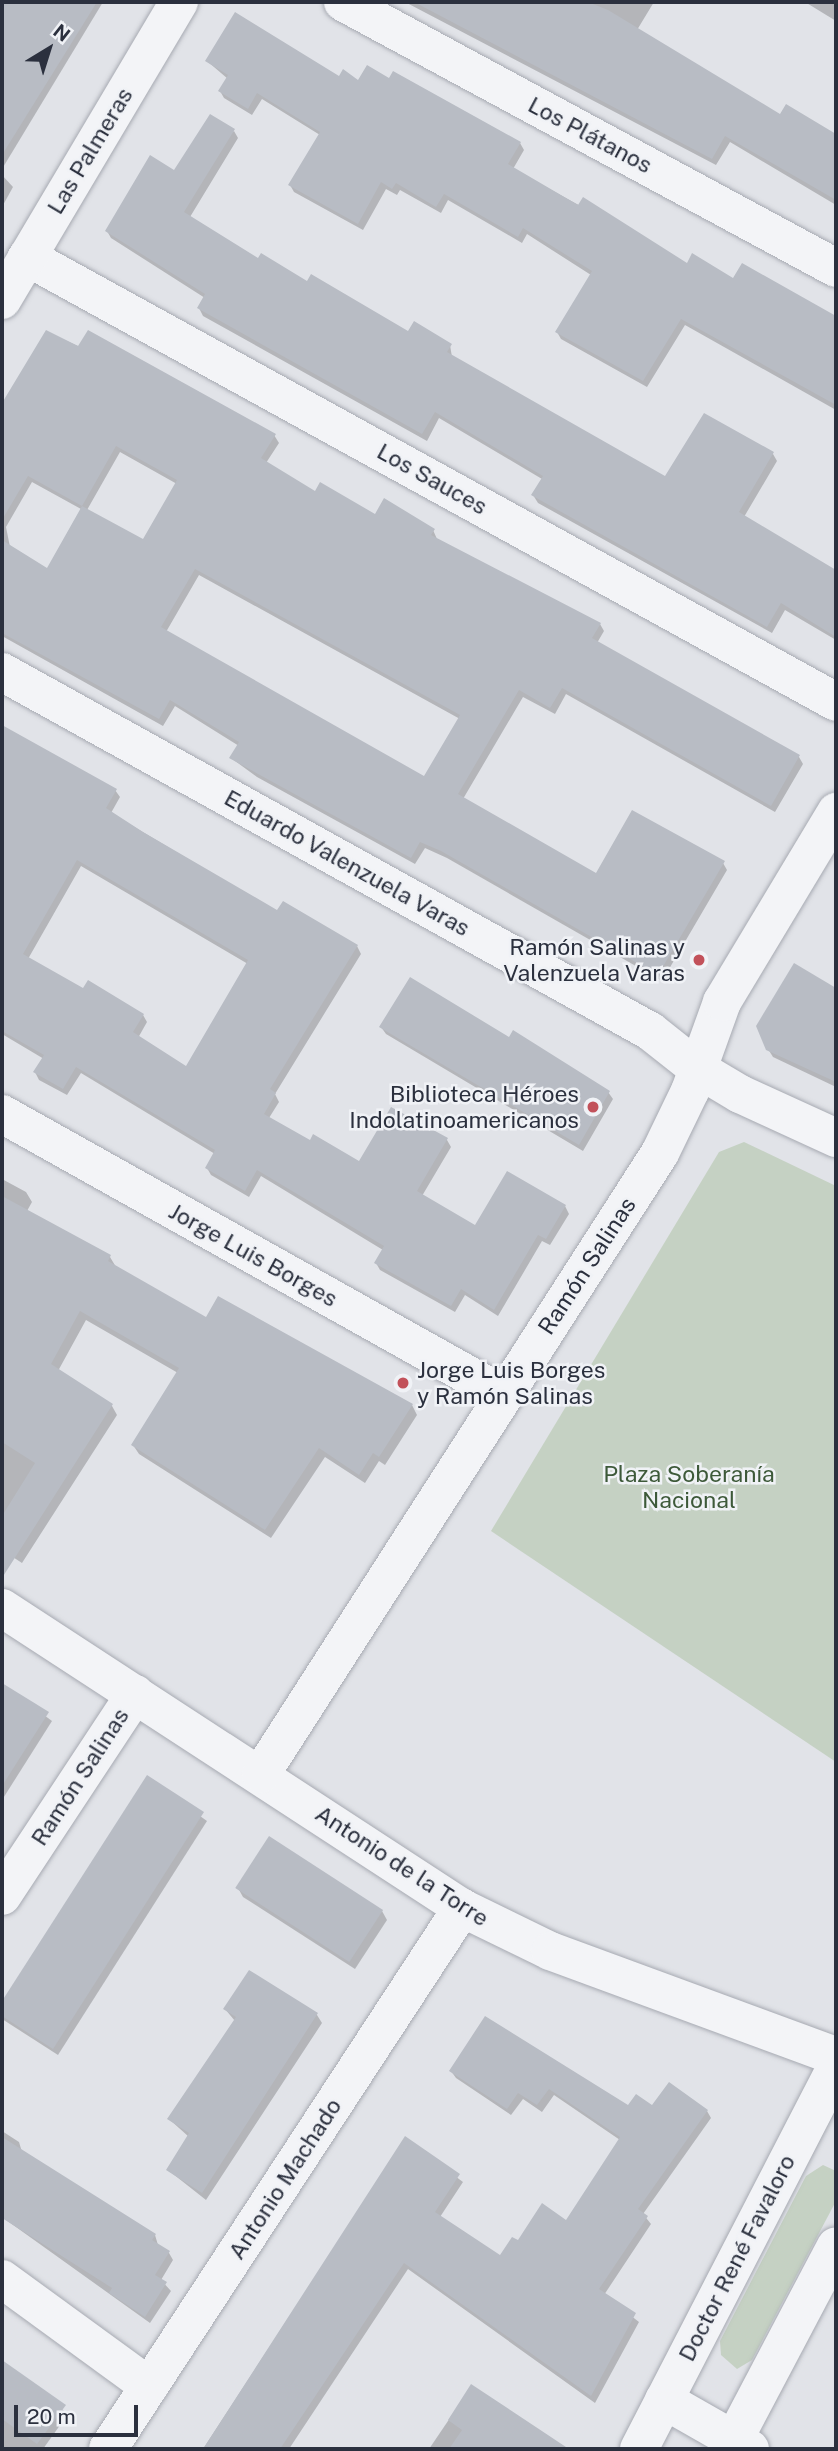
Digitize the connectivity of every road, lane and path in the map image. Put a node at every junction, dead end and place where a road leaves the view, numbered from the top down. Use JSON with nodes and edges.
{"nodes":[{"id":1,"x":179,"y":2,"type":"edge"},
{"id":2,"x":343,"y":2,"type":"edge"},
{"id":3,"x":27,"y":257,"type":"junction"},
{"id":4,"x":836,"y":268,"type":"edge"},
{"id":5,"x":2,"y":300,"type":"edge"},
{"id":6,"x":2,"y":672,"type":"edge"},
{"id":7,"x":836,"y":702,"type":"edge"},
{"id":8,"x":836,"y":811,"type":"edge"},
{"id":9,"x":698,"y":1069,"type":"junction"},
{"id":10,"x":2,"y":1114,"type":"edge"},
{"id":11,"x":836,"y":1138,"type":"edge"},
{"id":12,"x":504,"y":1395,"type":"junction"},
{"id":13,"x":2,"y":1608,"type":"edge"},
{"id":14,"x":135,"y":1694,"type":"junction"},
{"id":15,"x":261,"y":1773,"type":"junction"},
{"id":16,"x":2,"y":1896,"type":"edge"},
{"id":17,"x":462,"y":1908,"type":"junction"},
{"id":18,"x":836,"y":2056,"type":"edge"},
{"id":19,"x":836,"y":2067,"type":"edge"},
{"id":20,"x":836,"y":2246,"type":"edge"},
{"id":21,"x":2,"y":2279,"type":"edge"},
{"id":22,"x":149,"y":2386,"type":"junction"},
{"id":23,"x":664,"y":2400,"type":"junction"},
{"id":24,"x":738,"y":2446,"type":"edge"},
{"id":25,"x":108,"y":2449,"type":"edge"},
{"id":26,"x":639,"y":2449,"type":"edge"}],
"edges":[{"from":1,"to":3,"type":"street","name":"Las Palmeras"},
{"from":2,"to":4,"type":"street","name":"Los Plátanos"},
{"from":3,"to":5,"type":"street","name":"Las Palmeras"},
{"from":3,"to":7,"type":"street","name":"Los Sauces"},
{"from":6,"to":9,"type":"street","name":"Eduardo Valenzuela Varas"},
{"from":8,"to":9,"type":"street","name":"Ramón Salinas"},
{"from":9,"to":11,"type":"street","name":"Eduardo Valenzuela Varas"},
{"from":9,"to":12,"type":"street","name":"Ramón Salinas"},
{"from":10,"to":12,"type":"street","name":"Jorge Luis Borges"},
{"from":12,"to":15,"type":"street","name":"Ramón Salinas"},
{"from":13,"to":14,"type":"street","name":"Antonio de la Torre"},
{"from":14,"to":15,"type":"street","name":"Antonio de la Torre"},
{"from":14,"to":16,"type":"street","name":"Ramón Salinas"},
{"from":15,"to":17,"type":"street","name":"Antonio de la Torre"},
{"from":17,"to":18,"type":"street","name":"Antonio de la Torre"},
{"from":17,"to":22,"type":"street","name":"Antonio Machado"},
{"from":19,"to":23,"type":"street","name":"Doctor René Favaloro"},
{"from":20,"to":24,"type":"street"},
{"from":21,"to":22,"type":"street"},
{"from":22,"to":25,"type":"street","name":"Antonio Machado"},
{"from":23,"to":24,"type":"street"},
{"from":23,"to":26,"type":"street","name":"Doctor René Favaloro"}]}
